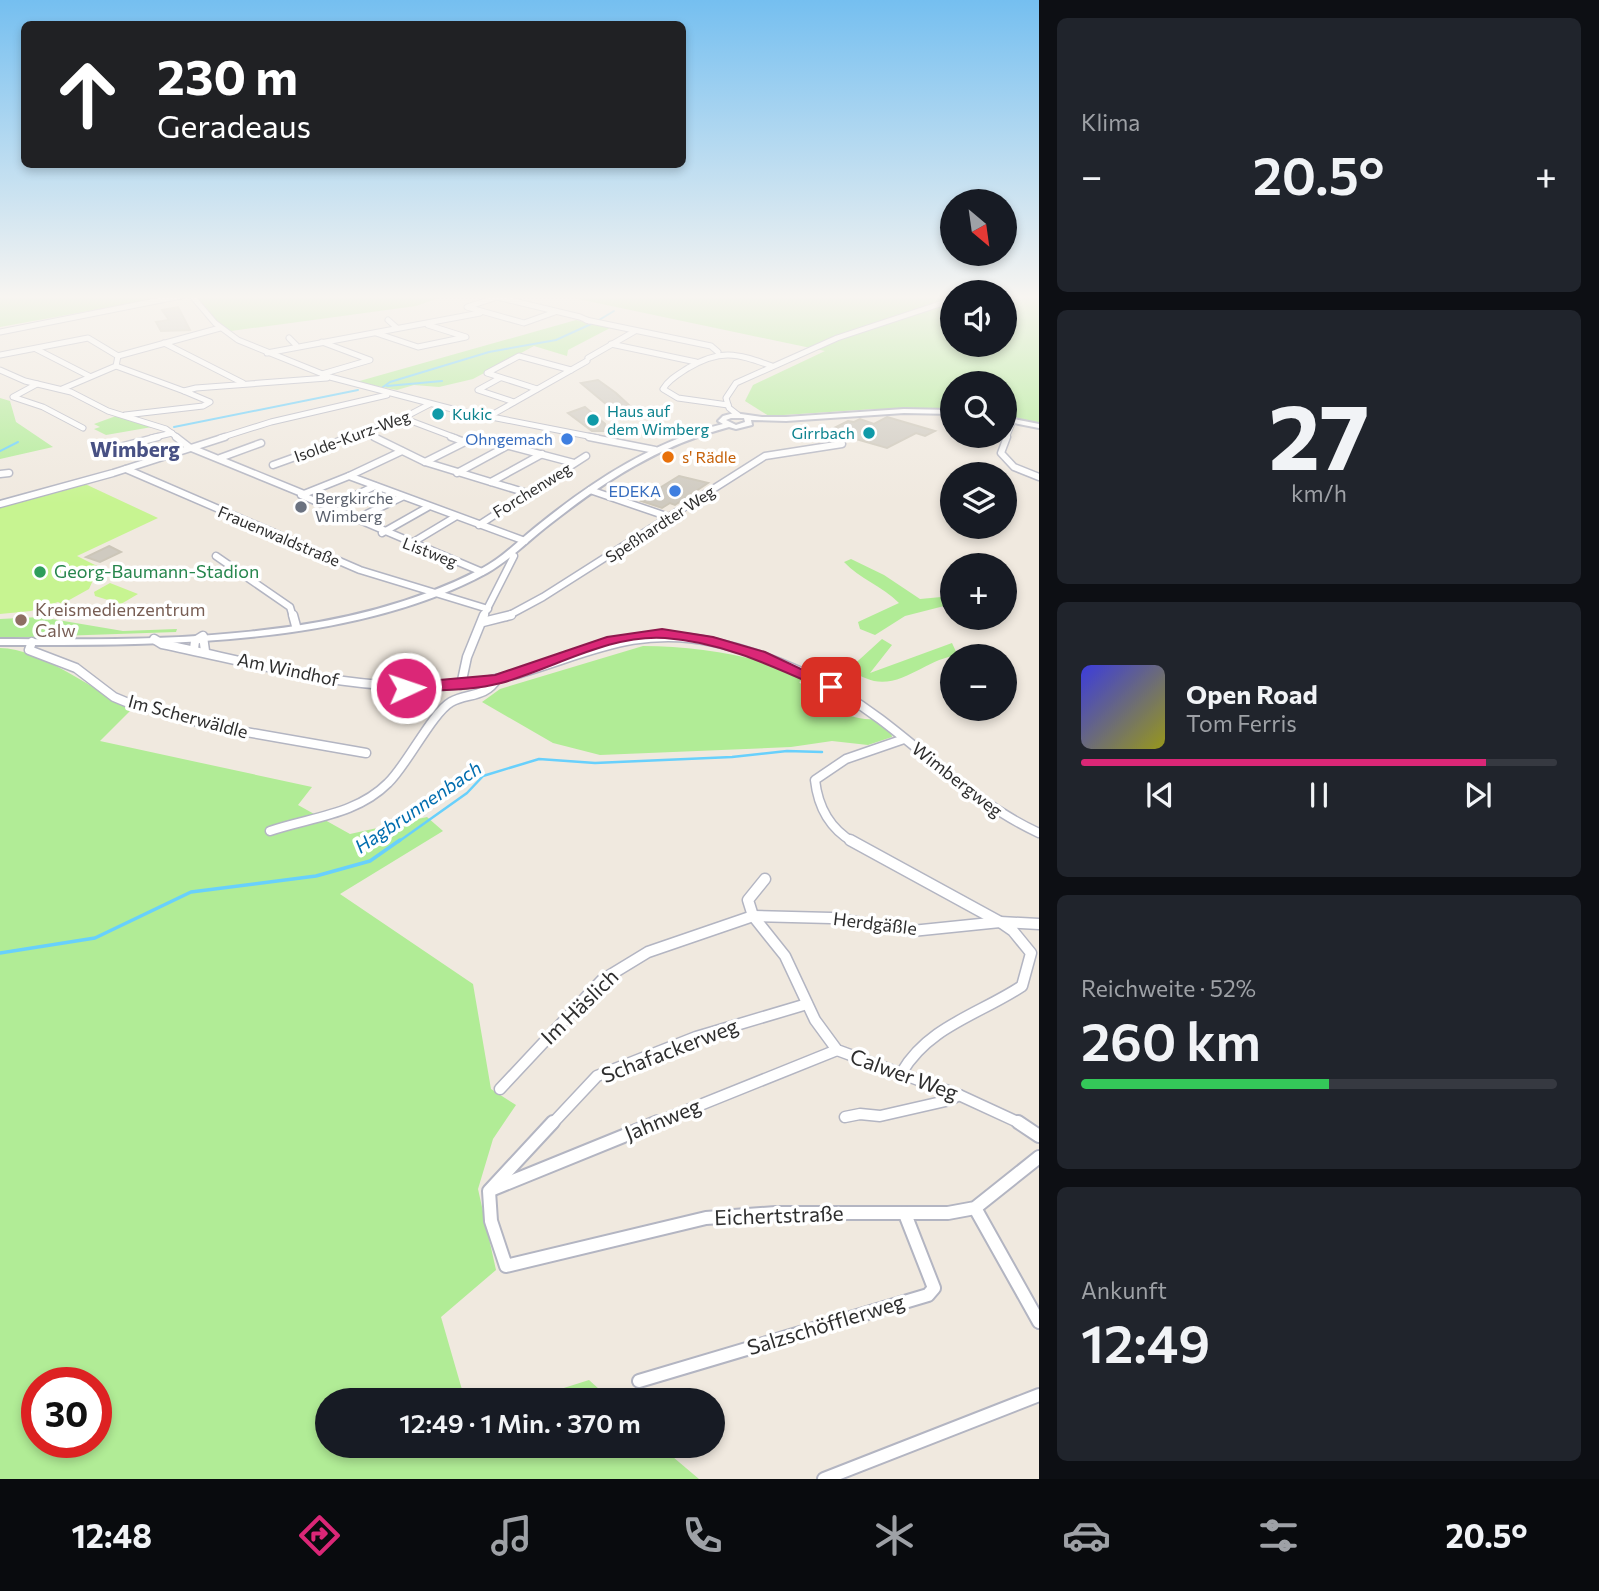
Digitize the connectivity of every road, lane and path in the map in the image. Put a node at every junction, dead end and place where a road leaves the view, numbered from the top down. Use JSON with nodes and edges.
{"nodes":[{"id":1,"x":67,"y":365,"type":"edge"},
{"id":2,"x":214,"y":365,"type":"edge"},
{"id":3,"x":298,"y":365,"type":"edge"},
{"id":4,"x":353,"y":365,"type":"edge"},
{"id":5,"x":503,"y":365,"type":"edge"},
{"id":6,"x":553,"y":365,"type":"edge"},
{"id":7,"x":579,"y":365,"type":"edge"},
{"id":8,"x":692,"y":365,"type":"edge"},
{"id":9,"x":770,"y":365,"type":"edge"},
{"id":10,"x":116,"y":366,"type":"joint"},
{"id":11,"x":773,"y":366,"type":"joint"},
{"id":12,"x":0,"y":370,"type":"edge"},
{"id":13,"x":571,"y":370,"type":"junction"},
{"id":14,"x":322,"y":374,"type":"junction"},
{"id":15,"x":89,"y":376,"type":"junction"},
{"id":16,"x":330,"y":377,"type":"junction"},
{"id":17,"x":500,"y":378,"type":"junction"},
{"id":18,"x":243,"y":383,"type":"junction"},
{"id":19,"x":37,"y":384,"type":"junction"},
{"id":20,"x":62,"y":389,"type":"junction"},
{"id":21,"x":537,"y":389,"type":"junction"},
{"id":22,"x":184,"y":391,"type":"junction"},
{"id":23,"x":389,"y":394,"type":"junction"},
{"id":24,"x":514,"y":402,"type":"junction"},
{"id":25,"x":430,"y":404,"type":"junction"},
{"id":26,"x":940,"y":412,"type":"edge"},
{"id":27,"x":727,"y":415,"type":"junction"},
{"id":28,"x":123,"y":416,"type":"junction"},
{"id":29,"x":488,"y":417,"type":"junction"},
{"id":30,"x":403,"y":418,"type":"junction"},
{"id":31,"x":748,"y":421,"type":"junction"},
{"id":32,"x":1017,"y":422,"type":"edge"},
{"id":33,"x":1024,"y":423,"type":"junction"},
{"id":34,"x":1039,"y":426,"type":"edge"},
{"id":35,"x":83,"y":428,"type":"dead end"},
{"id":36,"x":1017,"y":429,"type":"edge"},
{"id":37,"x":364,"y":432,"type":"junction"},
{"id":38,"x":172,"y":433,"type":"junction"},
{"id":39,"x":465,"y":442,"type":"junction"},
{"id":40,"x":261,"y":443,"type":"dead end"},
{"id":41,"x":842,"y":444,"type":"dead end"},
{"id":42,"x":509,"y":445,"type":"junction"},
{"id":43,"x":189,"y":447,"type":"junction"},
{"id":44,"x":1004,"y":448,"type":"edge"},
{"id":45,"x":655,"y":450,"type":"junction"},
{"id":46,"x":104,"y":451,"type":"dead end"},
{"id":47,"x":402,"y":452,"type":"junction"},
{"id":48,"x":542,"y":454,"type":"junction"},
{"id":49,"x":586,"y":456,"type":"dead end"},
{"id":50,"x":220,"y":458,"type":"junction"},
{"id":51,"x":425,"y":462,"type":"junction"},
{"id":52,"x":574,"y":463,"type":"junction"},
{"id":53,"x":273,"y":465,"type":"dead end"},
{"id":54,"x":125,"y":469,"type":"junction"},
{"id":55,"x":9,"y":473,"type":"dead end"},
{"id":56,"x":457,"y":473,"type":"junction"},
{"id":57,"x":0,"y":474,"type":"edge"},
{"id":58,"x":349,"y":476,"type":"junction"},
{"id":59,"x":1039,"y":477,"type":"edge"},
{"id":60,"x":491,"y":482,"type":"junction"},
{"id":61,"x":375,"y":486,"type":"junction"},
{"id":62,"x":590,"y":490,"type":"junction"},
{"id":63,"x":527,"y":493,"type":"junction"},
{"id":64,"x":301,"y":495,"type":"dead end"},
{"id":65,"x":402,"y":496,"type":"junction"},
{"id":66,"x":0,"y":505,"type":"edge"},
{"id":67,"x":428,"y":507,"type":"junction"},
{"id":68,"x":328,"y":508,"type":"junction"},
{"id":69,"x":455,"y":517,"type":"junction"},
{"id":70,"x":671,"y":518,"type":"junction"},
{"id":71,"x":354,"y":520,"type":"junction"},
{"id":72,"x":479,"y":525,"type":"junction"},
{"id":73,"x":382,"y":533,"type":"junction"},
{"id":74,"x":525,"y":541,"type":"junction"},
{"id":75,"x":410,"y":544,"type":"junction"},
{"id":76,"x":509,"y":554,"type":"junction"},
{"id":77,"x":216,"y":556,"type":"dead end"},
{"id":78,"x":482,"y":572,"type":"junction"},
{"id":79,"x":435,"y":594,"type":"junction"},
{"id":80,"x":488,"y":610,"type":"junction"},
{"id":81,"x":483,"y":622,"type":"junction"},
{"id":82,"x":296,"y":626,"type":"junction"},
{"id":83,"x":677,"y":634,"type":"joint"},
{"id":84,"x":203,"y":636,"type":"junction"},
{"id":85,"x":155,"y":639,"type":"junction"},
{"id":86,"x":0,"y":642,"type":"edge"},
{"id":87,"x":32,"y":642,"type":"junction"},
{"id":88,"x":194,"y":649,"type":"junction"},
{"id":89,"x":205,"y":651,"type":"junction"},
{"id":90,"x":497,"y":679,"type":"junction"},
{"id":91,"x":461,"y":685,"type":"junction"},
{"id":92,"x":904,"y":739,"type":"junction"},
{"id":93,"x":366,"y":753,"type":"dead end"},
{"id":94,"x":270,"y":831,"type":"dead end"},
{"id":95,"x":1039,"y":833,"type":"edge"},
{"id":96,"x":765,"y":879,"type":"dead end"},
{"id":97,"x":753,"y":916,"type":"junction"},
{"id":98,"x":1000,"y":922,"type":"junction"},
{"id":99,"x":1039,"y":924,"type":"edge"},
{"id":100,"x":807,"y":1004,"type":"junction"},
{"id":101,"x":837,"y":1050,"type":"junction"},
{"id":102,"x":902,"y":1072,"type":"junction"},
{"id":103,"x":500,"y":1089,"type":"dead end"},
{"id":104,"x":959,"y":1095,"type":"junction"},
{"id":105,"x":845,"y":1117,"type":"dead end"},
{"id":106,"x":1039,"y":1136,"type":"edge"},
{"id":107,"x":1039,"y":1157,"type":"edge"},
{"id":108,"x":489,"y":1191,"type":"junction"},
{"id":109,"x":975,"y":1208,"type":"junction"},
{"id":110,"x":905,"y":1214,"type":"junction"},
{"id":111,"x":1039,"y":1322,"type":"edge"},
{"id":112,"x":639,"y":1381,"type":"dead end"},
{"id":113,"x":1039,"y":1395,"type":"edge"},
{"id":114,"x":824,"y":1479,"type":"edge"}],
"edges":[{"from":1,"to":15,"type":"street"},
{"from":2,"to":18,"type":"street"},
{"from":3,"to":14,"type":"street"},
{"from":4,"to":14,"type":"street"},
{"from":5,"to":17,"type":"street"},
{"from":6,"to":13,"type":"street"},
{"from":7,"to":13,"type":"street"},
{"from":8,"to":27,"type":"street"},
{"from":9,"to":11,"type":"street"},
{"from":10,"to":15,"type":"street"},
{"from":10,"to":22,"type":"street"},
{"from":11,"to":27,"type":"street"},
{"from":12,"to":19,"type":"street"},
{"from":13,"to":21,"type":"street"},
{"from":14,"to":16,"type":"street"},
{"from":15,"to":20,"type":"street"},
{"from":16,"to":18,"type":"street"},
{"from":16,"to":23,"type":"street"},
{"from":17,"to":21,"type":"street"},
{"from":17,"to":24,"type":"street"},
{"from":18,"to":22,"type":"street"},
{"from":19,"to":20,"type":"street"},
{"from":19,"to":35,"type":"street"},
{"from":20,"to":28,"type":"street"},
{"from":21,"to":24,"type":"street"},
{"from":22,"to":28,"type":"street"},
{"from":23,"to":25,"type":"street"},
{"from":23,"to":43,"type":"street"},
{"from":24,"to":29,"type":"street"},
{"from":25,"to":29,"type":"street"},
{"from":25,"to":30,"type":"street","name":"Isolde-Kurz-Weg"},
{"from":26,"to":31,"type":"street"},
{"from":27,"to":31,"type":"street"},
{"from":27,"to":31,"type":"street"},
{"from":27,"to":45,"type":"street"},
{"from":28,"to":38,"type":"street"},
{"from":29,"to":45,"type":"street"},
{"from":30,"to":37,"type":"street","name":"Isolde-Kurz-Weg"},
{"from":30,"to":39,"type":"street"},
{"from":32,"to":33,"type":"street"},
{"from":33,"to":34,"type":"street"},
{"from":33,"to":36,"type":"street"},
{"from":37,"to":47,"type":"street"},
{"from":37,"to":53,"type":"street","name":"Isolde-Kurz-Weg"},
{"from":38,"to":43,"type":"street"},
{"from":38,"to":46,"type":"street"},
{"from":39,"to":42,"type":"street"},
{"from":39,"to":51,"type":"street"},
{"from":40,"to":50,"type":"street"},
{"from":41,"to":70,"type":"street","name":"Speßhardter Weg"},
{"from":42,"to":48,"type":"street"},
{"from":42,"to":56,"type":"street"},
{"from":43,"to":50,"type":"street"},
{"from":43,"to":54,"type":"street"},
{"from":44,"to":59,"type":"street"},
{"from":45,"to":62,"type":"street"},
{"from":47,"to":51,"type":"street"},
{"from":47,"to":58,"type":"street"},
{"from":48,"to":52,"type":"street"},
{"from":48,"to":60,"type":"street"},
{"from":49,"to":52,"type":"street","name":"Forchenweg"},
{"from":50,"to":58,"type":"street"},
{"from":51,"to":56,"type":"street"},
{"from":52,"to":63,"type":"street","name":"Forchenweg"},
{"from":54,"to":66,"type":"street"},
{"from":54,"to":79,"type":"street","name":"Frauenwaldstraße"},
{"from":55,"to":57,"type":"street"},
{"from":56,"to":60,"type":"street"},
{"from":58,"to":61,"type":"street"},
{"from":60,"to":63,"type":"street"},
{"from":61,"to":65,"type":"street"},
{"from":61,"to":68,"type":"street"},
{"from":62,"to":70,"type":"street"},
{"from":62,"to":74,"type":"street"},
{"from":63,"to":72,"type":"street","name":"Forchenweg"},
{"from":64,"to":68,"type":"street","name":"Listweg"},
{"from":65,"to":67,"type":"street"},
{"from":65,"to":71,"type":"street"},
{"from":67,"to":69,"type":"street"},
{"from":67,"to":73,"type":"street"},
{"from":68,"to":71,"type":"street","name":"Listweg"},
{"from":69,"to":72,"type":"street"},
{"from":69,"to":75,"type":"street"},
{"from":70,"to":81,"type":"street","name":"Speßhardter Weg"},
{"from":71,"to":73,"type":"street","name":"Listweg"},
{"from":72,"to":74,"type":"street"},
{"from":73,"to":75,"type":"street","name":"Listweg"},
{"from":74,"to":76,"type":"street"},
{"from":75,"to":78,"type":"street","name":"Listweg"},
{"from":76,"to":78,"type":"street"},
{"from":76,"to":80,"type":"street"},
{"from":77,"to":82,"type":"street"},
{"from":78,"to":79,"type":"street"},
{"from":79,"to":80,"type":"street","name":"Frauenwaldstraße"},
{"from":79,"to":82,"type":"street"},
{"from":80,"to":81,"type":"street"},
{"from":81,"to":91,"type":"street"},
{"from":82,"to":84,"type":"street"},
{"from":83,"to":90,"type":"street","name":"Am Windhof"},
{"from":83,"to":92,"type":"street","name":"Wimbergweg"},
{"from":84,"to":85,"type":"street"},
{"from":84,"to":88,"type":"street"},
{"from":84,"to":89,"type":"street"},
{"from":85,"to":87,"type":"street"},
{"from":85,"to":88,"type":"street","name":"Am Windhof"},
{"from":86,"to":87,"type":"street"},
{"from":87,"to":93,"type":"street","name":"Im Scherwäldle"},
{"from":88,"to":89,"type":"street","name":"Am Windhof"},
{"from":89,"to":91,"type":"street","name":"Am Windhof"},
{"from":90,"to":91,"type":"street","name":"Am Windhof"},
{"from":90,"to":94,"type":"street","name":"Am Windhof"},
{"from":92,"to":95,"type":"street","name":"Wimbergweg"},
{"from":92,"to":98,"type":"street"},
{"from":96,"to":97,"type":"street"},
{"from":97,"to":98,"type":"street","name":"Herdgäßle"},
{"from":97,"to":100,"type":"street","name":"Calwer Weg"},
{"from":97,"to":103,"type":"street","name":"Im Häslich"},
{"from":98,"to":99,"type":"street","name":"Herdgäßle"},
{"from":98,"to":102,"type":"street"},
{"from":100,"to":101,"type":"street","name":"Calwer Weg"},
{"from":100,"to":108,"type":"street","name":"Schafackerweg"},
{"from":101,"to":102,"type":"street","name":"Calwer Weg"},
{"from":101,"to":108,"type":"street","name":"Jahnweg"},
{"from":102,"to":104,"type":"street","name":"Calwer Weg"},
{"from":104,"to":105,"type":"street"},
{"from":104,"to":106,"type":"street","name":"Calwer Weg"},
{"from":107,"to":109,"type":"street"},
{"from":108,"to":110,"type":"street","name":"Eichertstraße"},
{"from":109,"to":110,"type":"street","name":"Eichertstraße"},
{"from":109,"to":111,"type":"street"},
{"from":110,"to":112,"type":"street","name":"Salzschöfflerweg"},
{"from":113,"to":114,"type":"street"}]}
